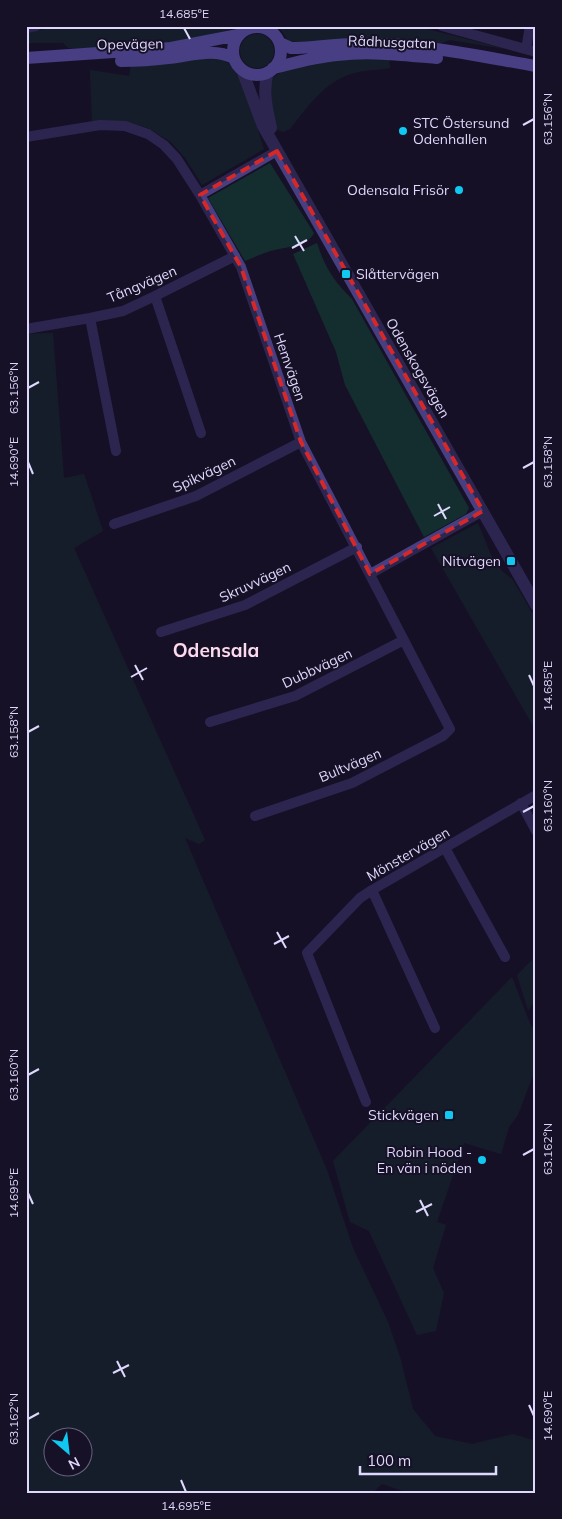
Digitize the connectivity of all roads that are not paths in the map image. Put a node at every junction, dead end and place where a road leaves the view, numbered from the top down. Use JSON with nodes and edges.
{"nodes":[{"id":1,"x":36,"y":26,"type":"edge"},
{"id":2,"x":442,"y":26,"type":"edge"},
{"id":3,"x":530,"y":26,"type":"edge"},
{"id":4,"x":251,"y":27,"type":"edge"},
{"id":5,"x":26,"y":28,"type":"edge"},
{"id":6,"x":274,"y":34,"type":"edge"},
{"id":7,"x":238,"y":35,"type":"junction"},
{"id":8,"x":531,"y":50,"type":"edge"},
{"id":9,"x":26,"y":58,"type":"edge"},
{"id":10,"x":234,"y":58,"type":"junction"},
{"id":11,"x":512,"y":62,"type":"junction"},
{"id":12,"x":536,"y":66,"type":"edge"},
{"id":13,"x":242,"y":70,"type":"junction"},
{"id":14,"x":271,"y":70,"type":"junction"},
{"id":15,"x":26,"y":137,"type":"edge"},
{"id":16,"x":276,"y":148,"type":"junction"},
{"id":17,"x":200,"y":195,"type":"junction"},
{"id":18,"x":235,"y":256,"type":"junction"},
{"id":19,"x":156,"y":296,"type":"junction"},
{"id":20,"x":90,"y":318,"type":"junction"},
{"id":21,"x":26,"y":329,"type":"edge"},
{"id":22,"x":201,"y":433,"type":"dead end"},
{"id":23,"x":301,"y":442,"type":"junction"},
{"id":24,"x":116,"y":451,"type":"dead end"},
{"id":25,"x":483,"y":511,"type":"junction"},
{"id":26,"x":114,"y":524,"type":"dead end"},
{"id":27,"x":356,"y":547,"type":"junction"},
{"id":28,"x":370,"y":574,"type":"junction"},
{"id":29,"x":536,"y":605,"type":"edge"},
{"id":30,"x":161,"y":632,"type":"dead end"},
{"id":31,"x":404,"y":640,"type":"junction"},
{"id":32,"x":210,"y":722,"type":"dead end"},
{"id":33,"x":450,"y":729,"type":"joint"},
{"id":34,"x":536,"y":794,"type":"edge"},
{"id":35,"x":521,"y":803,"type":"junction"},
{"id":36,"x":255,"y":816,"type":"dead end"},
{"id":37,"x":536,"y":831,"type":"edge"},
{"id":38,"x":445,"y":848,"type":"junction"},
{"id":39,"x":372,"y":890,"type":"junction"},
{"id":40,"x":505,"y":957,"type":"dead end"},
{"id":41,"x":435,"y":1028,"type":"dead end"},
{"id":42,"x":366,"y":1102,"type":"dead end"}],
"edges":[{"from":1,"to":5,"type":"street"},
{"from":2,"to":8,"type":"street"},
{"from":3,"to":8,"type":"street"},
{"from":4,"to":6,"type":"main road"},
{"from":4,"to":7,"type":"main road"},
{"from":6,"to":11,"type":"main road","name":"Rådhusgatan"},
{"from":6,"to":14,"type":"main road"},
{"from":7,"to":9,"type":"main road","name":"Opevägen"},
{"from":7,"to":10,"type":"main road"},
{"from":9,"to":10,"type":"main road","name":"Opevägen"},
{"from":10,"to":13,"type":"main road"},
{"from":11,"to":12,"type":"main road","name":"Rådhusgatan"},
{"from":11,"to":14,"type":"main road","name":"Rådhusgatan"},
{"from":13,"to":14,"type":"main road"},
{"from":13,"to":16,"type":"street","name":"Odenskogsvägen"},
{"from":14,"to":16,"type":"street","name":"Odenskogsvägen"},
{"from":15,"to":17,"type":"street","name":"Hemvägen"},
{"from":16,"to":17,"type":"street"},
{"from":16,"to":25,"type":"street","name":"Odenskogsvägen"},
{"from":17,"to":18,"type":"street","name":"Hemvägen"},
{"from":18,"to":19,"type":"street","name":"Tångvägen"},
{"from":18,"to":23,"type":"street","name":"Hemvägen"},
{"from":19,"to":20,"type":"street","name":"Tångvägen"},
{"from":19,"to":22,"type":"street"},
{"from":20,"to":21,"type":"street","name":"Tångvägen"},
{"from":20,"to":24,"type":"street"},
{"from":23,"to":26,"type":"street","name":"Spikvägen"},
{"from":23,"to":27,"type":"street","name":"Hemvägen"},
{"from":25,"to":28,"type":"street"},
{"from":25,"to":29,"type":"street","name":"Odenskogsvägen"},
{"from":27,"to":28,"type":"street","name":"Hemvägen"},
{"from":27,"to":30,"type":"street","name":"Skruvvägen"},
{"from":28,"to":31,"type":"street","name":"Hemvägen"},
{"from":31,"to":32,"type":"street","name":"Dubbvägen"},
{"from":31,"to":33,"type":"street","name":"Hemvägen"},
{"from":33,"to":36,"type":"street","name":"Bultvägen"},
{"from":34,"to":35,"type":"street","name":"Mönstervägen"},
{"from":35,"to":37,"type":"street"},
{"from":35,"to":38,"type":"street","name":"Mönstervägen"},
{"from":38,"to":39,"type":"street","name":"Mönstervägen"},
{"from":38,"to":40,"type":"street"},
{"from":39,"to":41,"type":"street"},
{"from":39,"to":42,"type":"street","name":"Mönstervägen"}]}
